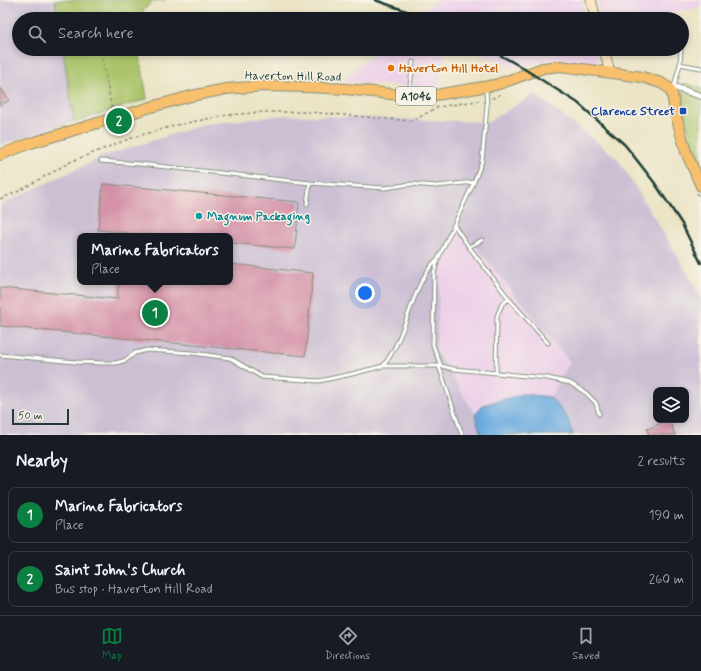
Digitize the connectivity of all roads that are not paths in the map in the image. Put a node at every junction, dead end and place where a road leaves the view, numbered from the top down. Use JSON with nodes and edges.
{"nodes":[{"id":1,"x":591,"y":0,"type":"edge"},
{"id":2,"x":594,"y":12,"type":"edge"},
{"id":3,"x":606,"y":56,"type":"edge"},
{"id":4,"x":681,"y":56,"type":"edge"},
{"id":5,"x":414,"y":62,"type":"dead end"},
{"id":6,"x":680,"y":64,"type":"junction"},
{"id":7,"x":701,"y":68,"type":"edge"},
{"id":8,"x":610,"y":73,"type":"junction"},
{"id":9,"x":486,"y":86,"type":"junction"},
{"id":10,"x":671,"y":87,"type":"junction"},
{"id":11,"x":409,"y":96,"type":"junction"},
{"id":12,"x":701,"y":96,"type":"edge"},
{"id":13,"x":0,"y":155,"type":"edge"},
{"id":14,"x":101,"y":161,"type":"dead end"},
{"id":15,"x":474,"y":182,"type":"junction"},
{"id":16,"x":310,"y":183,"type":"junction"},
{"id":17,"x":701,"y":186,"type":"edge"},
{"id":18,"x":307,"y":204,"type":"dead end"},
{"id":19,"x":454,"y":225,"type":"junction"},
{"id":20,"x":482,"y":240,"type":"dead end"},
{"id":21,"x":470,"y":246,"type":"junction"},
{"id":22,"x":438,"y":259,"type":"junction"},
{"id":23,"x":509,"y":298,"type":"junction"},
{"id":24,"x":548,"y":343,"type":"dead end"},
{"id":25,"x":0,"y":355,"type":"edge"},
{"id":26,"x":383,"y":366,"type":"junction"},
{"id":27,"x":440,"y":366,"type":"junction"},
{"id":28,"x":496,"y":373,"type":"junction"},
{"id":29,"x":599,"y":414,"type":"dead end"},
{"id":30,"x":462,"y":435,"type":"edge"}],
"edges":[{"from":1,"to":2,"type":"main road"},
{"from":3,"to":8,"type":"main road"},
{"from":4,"to":6,"type":"lane"},
{"from":5,"to":11,"type":"lane"},
{"from":6,"to":7,"type":"lane"},
{"from":6,"to":10,"type":"lane"},
{"from":8,"to":9,"type":"main road","name":"Haverton Hill Road","number":"A1046"},
{"from":8,"to":10,"type":"main road","number":"A1046"},
{"from":9,"to":11,"type":"main road","name":"Haverton Hill Road","number":"A1046"},
{"from":9,"to":15,"type":"lane"},
{"from":10,"to":12,"type":"street"},
{"from":10,"to":17,"type":"main road"},
{"from":11,"to":13,"type":"main road","name":"Haverton Hill Road","number":"A1046"},
{"from":14,"to":16,"type":"lane"},
{"from":15,"to":16,"type":"lane"},
{"from":15,"to":19,"type":"lane"},
{"from":16,"to":18,"type":"lane"},
{"from":19,"to":21,"type":"lane"},
{"from":19,"to":22,"type":"lane"},
{"from":20,"to":21,"type":"lane"},
{"from":21,"to":23,"type":"lane"},
{"from":22,"to":26,"type":"lane"},
{"from":22,"to":27,"type":"lane"},
{"from":23,"to":24,"type":"lane"},
{"from":23,"to":28,"type":"lane"},
{"from":25,"to":26,"type":"lane"},
{"from":26,"to":27,"type":"lane"},
{"from":27,"to":28,"type":"lane"},
{"from":27,"to":30,"type":"lane"},
{"from":28,"to":29,"type":"lane"}]}
